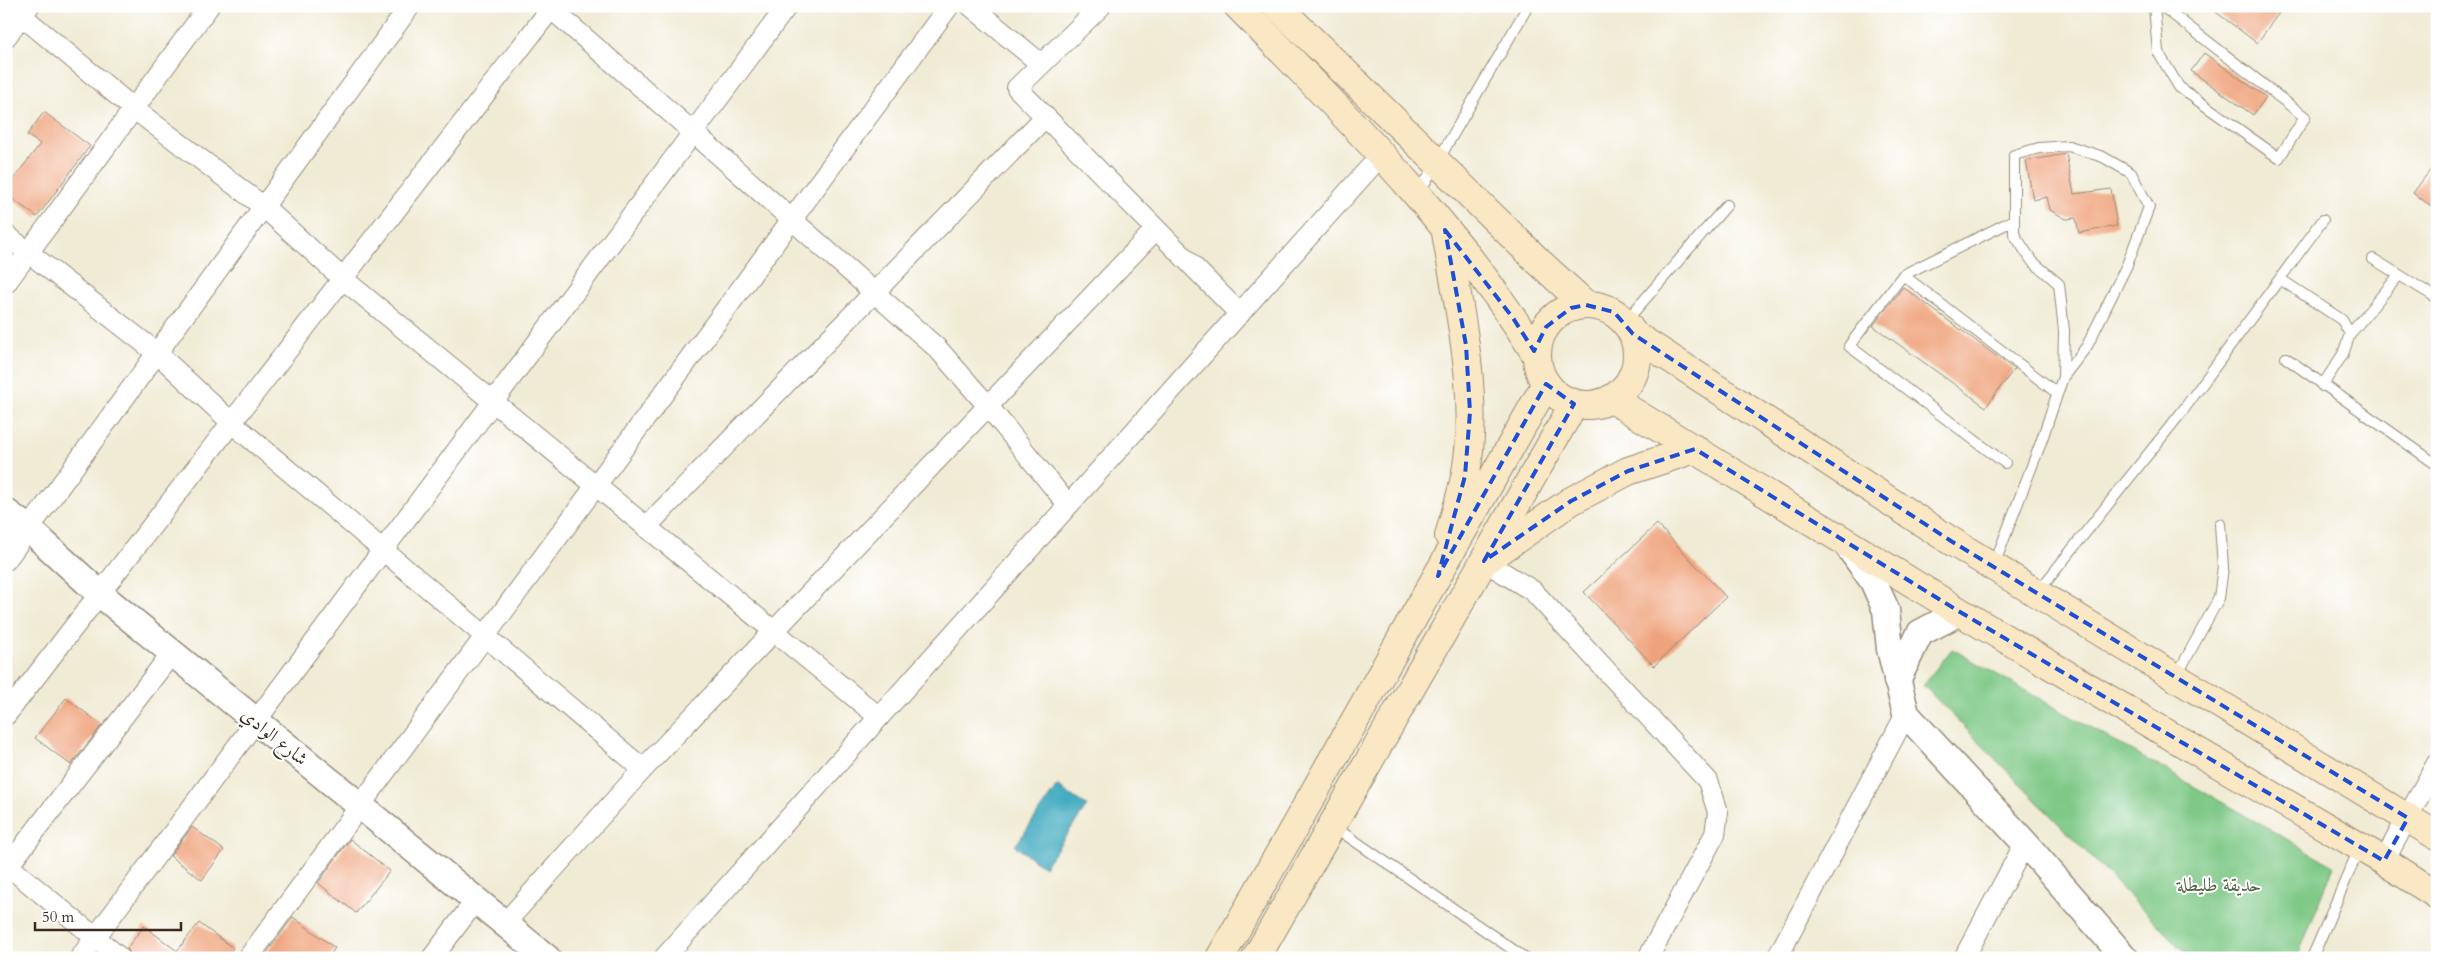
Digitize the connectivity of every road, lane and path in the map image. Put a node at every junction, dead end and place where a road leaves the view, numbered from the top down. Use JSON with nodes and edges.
{"nodes":[{"id":1,"x":209,"y":6,"type":"edge"},
{"id":2,"x":410,"y":6,"type":"edge"},
{"id":3,"x":787,"y":6,"type":"edge"},
{"id":4,"x":950,"y":6,"type":"edge"},
{"id":5,"x":971,"y":6,"type":"edge"},
{"id":6,"x":1101,"y":6,"type":"edge"},
{"id":7,"x":1238,"y":6,"type":"edge"},
{"id":8,"x":1277,"y":6,"type":"edge"},
{"id":9,"x":1528,"y":6,"type":"edge"},
{"id":10,"x":2154,"y":6,"type":"edge"},
{"id":11,"x":2162,"y":6,"type":"edge"},
{"id":12,"x":551,"y":7,"type":"edge"},
{"id":13,"x":20,"y":10,"type":"edge"},
{"id":14,"x":6,"y":37,"type":"edge"},
{"id":15,"x":1041,"y":64,"type":"junction"},
{"id":16,"x":134,"y":109,"type":"junction"},
{"id":17,"x":1046,"y":116,"type":"junction"},
{"id":18,"x":694,"y":132,"type":"junction"},
{"id":19,"x":1382,"y":154,"type":"junction"},
{"id":20,"x":1435,"y":162,"type":"junction"},
{"id":21,"x":1418,"y":196,"type":"junction"},
{"id":22,"x":1727,"y":204,"type":"dead end"},
{"id":23,"x":264,"y":207,"type":"junction"},
{"id":24,"x":792,"y":220,"type":"junction"},
{"id":25,"x":2014,"y":220,"type":"junction"},
{"id":26,"x":2323,"y":220,"type":"dead end"},
{"id":27,"x":1156,"y":229,"type":"junction"},
{"id":28,"x":1445,"y":230,"type":"junction"},
{"id":29,"x":6,"y":235,"type":"edge"},
{"id":30,"x":28,"y":253,"type":"junction"},
{"id":31,"x":2373,"y":259,"type":"dead end"},
{"id":32,"x":1903,"y":275,"type":"junction"},
{"id":33,"x":2398,"y":275,"type":"junction"},
{"id":34,"x":343,"y":279,"type":"junction"},
{"id":35,"x":2280,"y":279,"type":"junction"},
{"id":36,"x":6,"y":283,"type":"edge"},
{"id":37,"x":874,"y":292,"type":"junction"},
{"id":38,"x":2437,"y":298,"type":"edge"},
{"id":39,"x":1586,"y":305,"type":"junction"},
{"id":40,"x":1240,"y":314,"type":"junction"},
{"id":41,"x":1629,"y":328,"type":"junction"},
{"id":42,"x":2350,"y":334,"type":"junction"},
{"id":43,"x":157,"y":353,"type":"junction"},
{"id":44,"x":1537,"y":356,"type":"junction"},
{"id":45,"x":2286,"y":358,"type":"dead end"},
{"id":46,"x":2063,"y":377,"type":"junction"},
{"id":47,"x":1546,"y":384,"type":"junction"},
{"id":48,"x":2322,"y":386,"type":"junction"},
{"id":49,"x":2057,"y":393,"type":"junction"},
{"id":50,"x":1612,"y":399,"type":"junction"},
{"id":51,"x":493,"y":402,"type":"junction"},
{"id":52,"x":1574,"y":404,"type":"junction"},
{"id":53,"x":988,"y":406,"type":"junction"},
{"id":54,"x":232,"y":423,"type":"junction"},
{"id":55,"x":1696,"y":448,"type":"junction"},
{"id":56,"x":2433,"y":462,"type":"dead end"},
{"id":57,"x":2005,"y":463,"type":"dead end"},
{"id":58,"x":596,"y":486,"type":"junction"},
{"id":59,"x":1068,"y":505,"type":"junction"},
{"id":60,"x":6,"y":512,"type":"edge"},
{"id":61,"x":2220,"y":524,"type":"dead end"},
{"id":62,"x":646,"y":527,"type":"junction"},
{"id":63,"x":29,"y":529,"type":"junction"},
{"id":64,"x":1845,"y":542,"type":"junction"},
{"id":65,"x":383,"y":550,"type":"junction"},
{"id":66,"x":6,"y":560,"type":"edge"},
{"id":67,"x":1484,"y":561,"type":"junction"},
{"id":68,"x":1994,"y":567,"type":"junction"},
{"id":69,"x":1438,"y":576,"type":"junction"},
{"id":70,"x":100,"y":594,"type":"junction"},
{"id":71,"x":2037,"y":594,"type":"junction"},
{"id":72,"x":1960,"y":612,"type":"junction"},
{"id":73,"x":774,"y":632,"type":"junction"},
{"id":74,"x":485,"y":636,"type":"junction"},
{"id":75,"x":172,"y":653,"type":"junction"},
{"id":76,"x":2176,"y":678,"type":"junction"},
{"id":77,"x":1897,"y":681,"type":"junction"},
{"id":78,"x":1906,"y":714,"type":"junction"},
{"id":79,"x":6,"y":716,"type":"edge"},
{"id":80,"x":879,"y":717,"type":"junction"},
{"id":81,"x":256,"y":721,"type":"junction"},
{"id":82,"x":2437,"y":763,"type":"edge"},
{"id":83,"x":643,"y":769,"type":"junction"},
{"id":84,"x":360,"y":806,"type":"junction"},
{"id":85,"x":2408,"y":818,"type":"junction"},
{"id":86,"x":1332,"y":826,"type":"junction"},
{"id":87,"x":2437,"y":836,"type":"edge"},
{"id":88,"x":2025,"y":843,"type":"junction"},
{"id":89,"x":2360,"y":847,"type":"junction"},
{"id":90,"x":2384,"y":861,"type":"junction"},
{"id":91,"x":7,"y":866,"type":"edge"},
{"id":92,"x":2437,"y":895,"type":"edge"},
{"id":93,"x":476,"y":900,"type":"junction"},
{"id":94,"x":505,"y":923,"type":"junction"},
{"id":95,"x":96,"y":937,"type":"junction"},
{"id":96,"x":80,"y":958,"type":"edge"},
{"id":97,"x":120,"y":958,"type":"edge"},
{"id":98,"x":248,"y":958,"type":"edge"},
{"id":99,"x":432,"y":958,"type":"edge"},
{"id":100,"x":547,"y":958,"type":"edge"},
{"id":101,"x":664,"y":958,"type":"edge"},
{"id":102,"x":1220,"y":958,"type":"edge"},
{"id":103,"x":1256,"y":958,"type":"edge"},
{"id":104,"x":1525,"y":958,"type":"edge"},
{"id":105,"x":1648,"y":958,"type":"edge"},
{"id":106,"x":1777,"y":958,"type":"edge"},
{"id":107,"x":1964,"y":958,"type":"edge"},
{"id":108,"x":2125,"y":958,"type":"edge"},
{"id":109,"x":2312,"y":958,"type":"edge"}],
"edges":[{"from":1,"to":16,"type":"street"},
{"from":2,"to":23,"type":"street"},
{"from":3,"to":18,"type":"street"},
{"from":4,"to":24,"type":"street"},
{"from":5,"to":15,"type":"street"},
{"from":6,"to":15,"type":"street"},
{"from":7,"to":19,"type":"main road"},
{"from":8,"to":20,"type":"main road"},
{"from":9,"to":20,"type":"lane"},
{"from":10,"to":11,"type":"lane"},
{"from":12,"to":18,"type":"street"},
{"from":12,"to":34,"type":"street"},
{"from":13,"to":14,"type":"street"},
{"from":13,"to":16,"type":"street"},
{"from":15,"to":17,"type":"street"},
{"from":16,"to":23,"type":"street"},
{"from":16,"to":30,"type":"street"},
{"from":17,"to":27,"type":"street"},
{"from":17,"to":37,"type":"street"},
{"from":18,"to":24,"type":"street"},
{"from":18,"to":51,"type":"street"},
{"from":19,"to":21,"type":"main road"},
{"from":19,"to":40,"type":"street"},
{"from":20,"to":21,"type":"lane"},
{"from":20,"to":39,"type":"main road"},
{"from":21,"to":28,"type":"main road"},
{"from":22,"to":41,"type":"lane"},
{"from":23,"to":34,"type":"street"},
{"from":23,"to":43,"type":"street"},
{"from":24,"to":37,"type":"street"},
{"from":24,"to":58,"type":"street"},
{"from":25,"to":32,"type":"lane"},
{"from":25,"to":46,"type":"lane"},
{"from":25,"to":46,"type":"lane"},
{"from":26,"to":35,"type":"lane"},
{"from":27,"to":40,"type":"street"},
{"from":27,"to":53,"type":"street"},
{"from":28,"to":44,"type":"main road"},
{"from":28,"to":69,"type":"main road"},
{"from":29,"to":30,"type":"street"},
{"from":30,"to":36,"type":"street"},
{"from":30,"to":43,"type":"street"},
{"from":31,"to":33,"type":"lane"},
{"from":32,"to":49,"type":"lane"},
{"from":32,"to":57,"type":"lane"},
{"from":33,"to":38,"type":"lane"},
{"from":33,"to":42,"type":"lane"},
{"from":34,"to":51,"type":"street"},
{"from":34,"to":54,"type":"street"},
{"from":35,"to":42,"type":"lane"},
{"from":35,"to":71,"type":"lane"},
{"from":37,"to":53,"type":"street"},
{"from":37,"to":62,"type":"street"},
{"from":39,"to":41,"type":"main road"},
{"from":39,"to":44,"type":"main road"},
{"from":40,"to":59,"type":"street"},
{"from":41,"to":50,"type":"main road"},
{"from":41,"to":68,"type":"main road"},
{"from":42,"to":48,"type":"lane"},
{"from":43,"to":54,"type":"street"},
{"from":43,"to":63,"type":"street"},
{"from":44,"to":47,"type":"main road"},
{"from":45,"to":48,"type":"lane"},
{"from":46,"to":49,"type":"lane"},
{"from":47,"to":52,"type":"main road"},
{"from":47,"to":69,"type":"main road"},
{"from":48,"to":56,"type":"lane"},
{"from":49,"to":68,"type":"lane"},
{"from":50,"to":52,"type":"main road"},
{"from":50,"to":55,"type":"main road"},
{"from":51,"to":58,"type":"street"},
{"from":51,"to":65,"type":"street"},
{"from":52,"to":67,"type":"main road"},
{"from":53,"to":59,"type":"street"},
{"from":53,"to":73,"type":"street"},
{"from":54,"to":65,"type":"street"},
{"from":54,"to":70,"type":"street"},
{"from":55,"to":64,"type":"main road"},
{"from":55,"to":67,"type":"main road"},
{"from":58,"to":62,"type":"street"},
{"from":58,"to":74,"type":"street"},
{"from":59,"to":80,"type":"street"},
{"from":60,"to":63,"type":"street","name":"شارع الوادي"},
{"from":61,"to":76,"type":"lane"},
{"from":62,"to":73,"type":"street"},
{"from":63,"to":66,"type":"street"},
{"from":63,"to":70,"type":"street","name":"شارع الوادي"},
{"from":64,"to":72,"type":"main road"},
{"from":64,"to":77,"type":"street"},
{"from":65,"to":74,"type":"street"},
{"from":65,"to":81,"type":"street"},
{"from":67,"to":86,"type":"main road"},
{"from":67,"to":105,"type":"street"},
{"from":68,"to":71,"type":"main road"},
{"from":69,"to":102,"type":"main road"},
{"from":70,"to":75,"type":"street","name":"شارع الوادي"},
{"from":70,"to":79,"type":"street"},
{"from":71,"to":76,"type":"main road"},
{"from":72,"to":77,"type":"street"},
{"from":72,"to":89,"type":"main road"},
{"from":73,"to":80,"type":"street"},
{"from":73,"to":83,"type":"street"},
{"from":74,"to":83,"type":"street"},
{"from":74,"to":84,"type":"street"},
{"from":75,"to":81,"type":"street","name":"شارع الوادي"},
{"from":75,"to":91,"type":"street"},
{"from":76,"to":85,"type":"main road"},
{"from":77,"to":78,"type":"street"},
{"from":78,"to":88,"type":"street"},
{"from":78,"to":106,"type":"street"},
{"from":80,"to":101,"type":"street"},
{"from":81,"to":84,"type":"street","name":"شارع الوادي"},
{"from":81,"to":95,"type":"street"},
{"from":82,"to":85,"type":"street"},
{"from":83,"to":94,"type":"street"},
{"from":84,"to":93,"type":"street","name":"شارع الوادي"},
{"from":84,"to":98,"type":"street"},
{"from":85,"to":87,"type":"main road"},
{"from":85,"to":90,"type":"street"},
{"from":86,"to":103,"type":"main road"},
{"from":86,"to":104,"type":"lane"},
{"from":88,"to":107,"type":"street"},
{"from":88,"to":108,"type":"street"},
{"from":89,"to":90,"type":"main road"},
{"from":89,"to":109,"type":"lane"},
{"from":90,"to":92,"type":"main road"},
{"from":91,"to":95,"type":"street"},
{"from":93,"to":94,"type":"street","name":"شارع الوادي"},
{"from":93,"to":99,"type":"street"},
{"from":94,"to":100,"type":"street","name":"شارع الوادي"},
{"from":95,"to":96,"type":"street"},
{"from":95,"to":97,"type":"street"}]}
